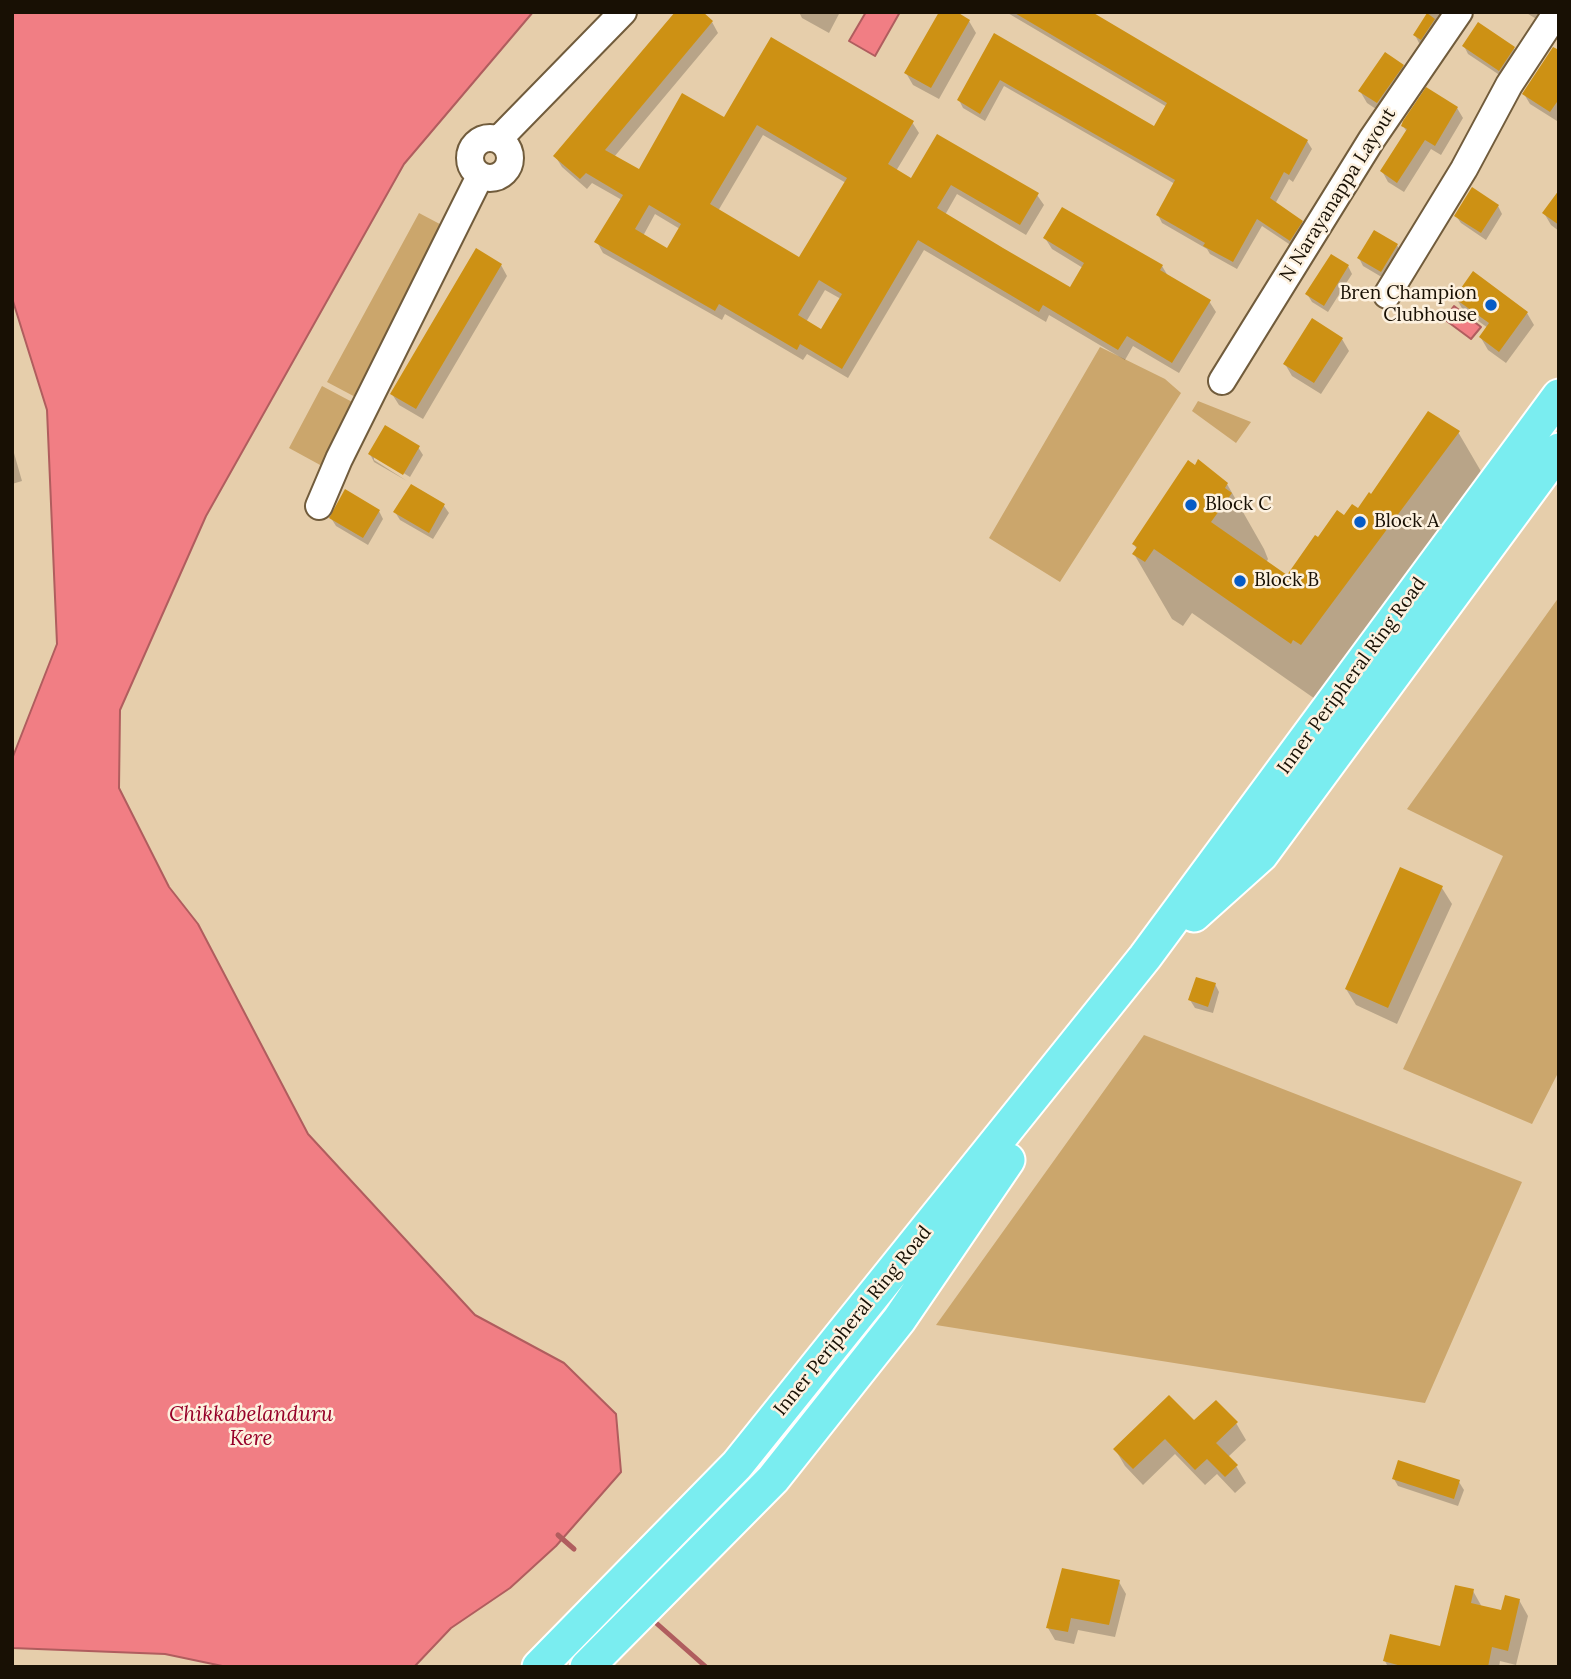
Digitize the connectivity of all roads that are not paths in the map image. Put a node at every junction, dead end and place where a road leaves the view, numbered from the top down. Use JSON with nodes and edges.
{"nodes":[{"id":1,"x":623,"y":12,"type":"edge"},
{"id":2,"x":1459,"y":12,"type":"edge"},
{"id":3,"x":1557,"y":12,"type":"edge"},
{"id":4,"x":1387,"y":295,"type":"dead end"},
{"id":5,"x":1222,"y":381,"type":"dead end"},
{"id":6,"x":1559,"y":396,"type":"edge"},
{"id":7,"x":1559,"y":450,"type":"edge"},
{"id":8,"x":319,"y":506,"type":"dead end"},
{"id":9,"x":1146,"y":957,"type":"junction"},
{"id":10,"x":539,"y":1667,"type":"edge"},
{"id":11,"x":587,"y":1667,"type":"edge"}],
"edges":[{"from":1,"to":8,"type":"street"},
{"from":2,"to":5,"type":"street","name":"N Narayanappa Layout"},
{"from":3,"to":4,"type":"street"},
{"from":6,"to":9,"type":"main road","name":"Inner Peripheral Ring Road"},
{"from":7,"to":9,"type":"main road","name":"Inner Peripheral Ring Road"},
{"from":9,"to":10,"type":"main road","name":"Inner Peripheral Ring Road"},
{"from":9,"to":11,"type":"main road","name":"Inner Peripheral Ring Road"}]}
